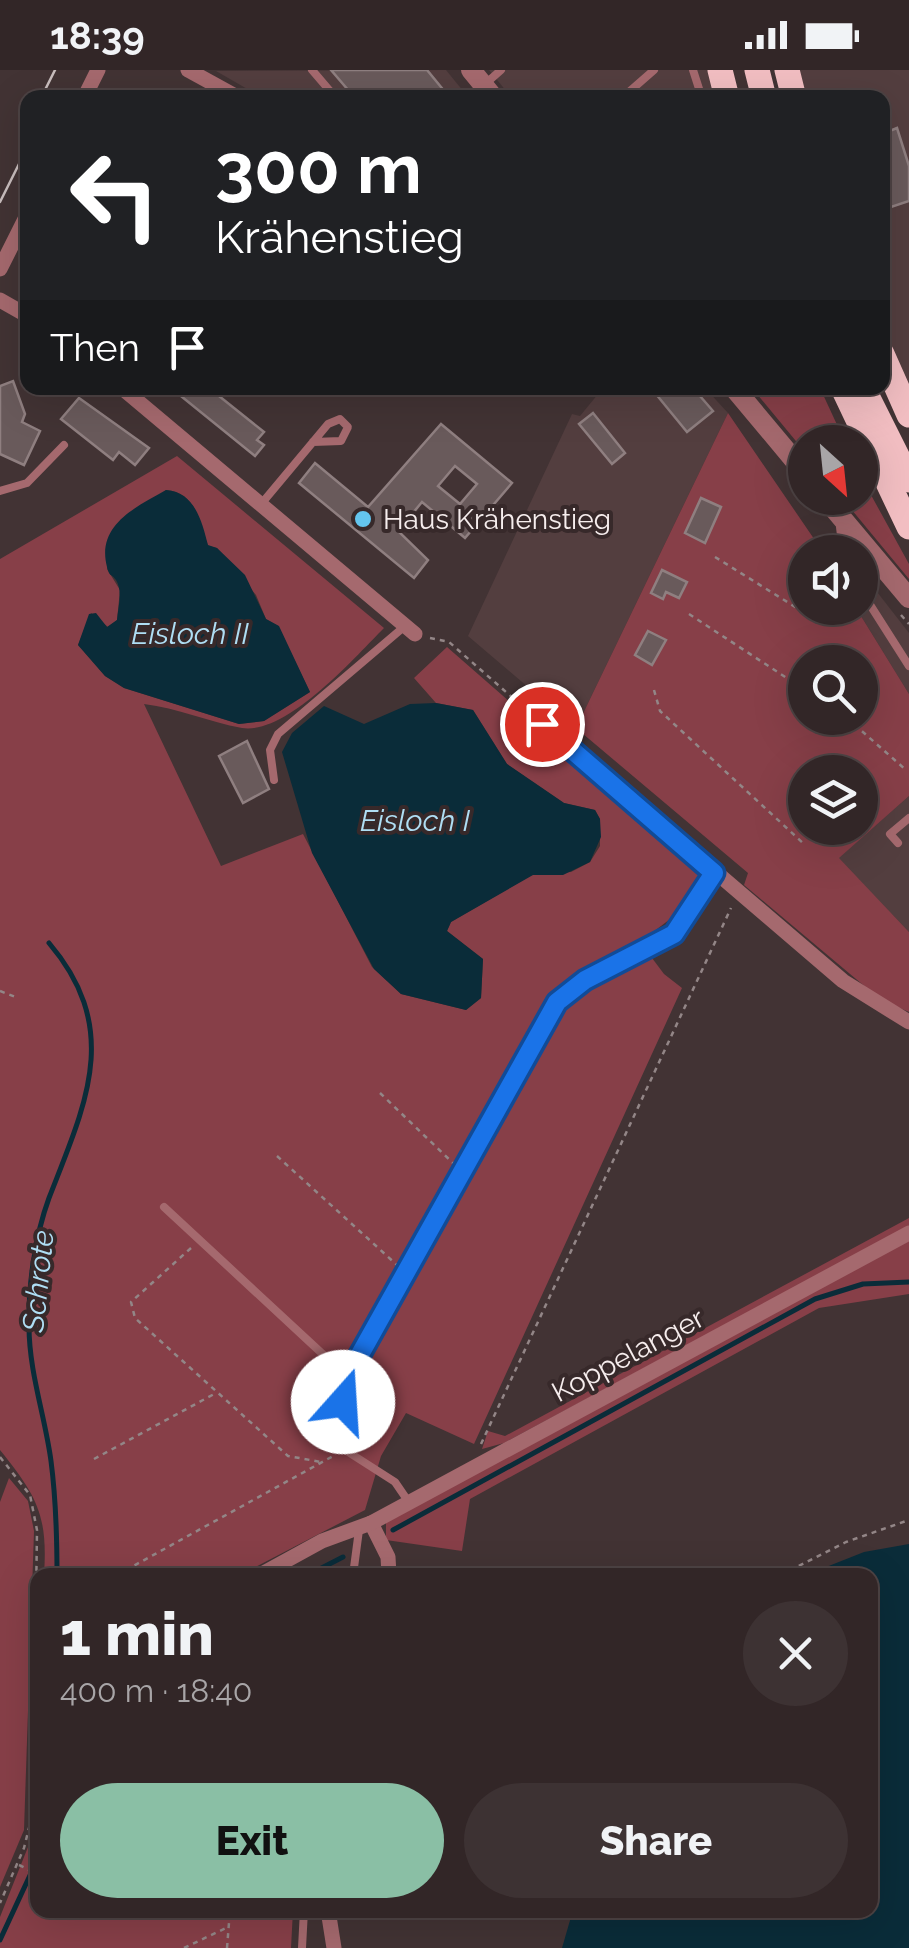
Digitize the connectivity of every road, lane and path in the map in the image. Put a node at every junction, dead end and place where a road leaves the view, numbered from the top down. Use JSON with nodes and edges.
{"nodes":[{"id":1,"x":188,"y":70,"type":"edge"},
{"id":2,"x":312,"y":70,"type":"edge"},
{"id":3,"x":502,"y":70,"type":"edge"},
{"id":4,"x":654,"y":70,"type":"edge"},
{"id":5,"x":483,"y":84,"type":"edge"},
{"id":6,"x":225,"y":90,"type":"edge"},
{"id":7,"x":329,"y":90,"type":"edge"},
{"id":8,"x":631,"y":90,"type":"edge"},
{"id":9,"x":20,"y":229,"type":"edge"},
{"id":10,"x":0,"y":269,"type":"edge"},
{"id":11,"x":890,"y":372,"type":"edge"},
{"id":12,"x":131,"y":395,"type":"edge"},
{"id":13,"x":740,"y":395,"type":"edge"},
{"id":14,"x":834,"y":395,"type":"edge"},
{"id":15,"x":845,"y":395,"type":"edge"},
{"id":16,"x":866,"y":395,"type":"edge"},
{"id":17,"x":909,"y":415,"type":"edge"},
{"id":18,"x":851,"y":425,"type":"edge"},
{"id":19,"x":856,"y":425,"type":"edge"},
{"id":20,"x":313,"y":442,"type":"junction"},
{"id":21,"x":64,"y":445,"type":"dead end"},
{"id":22,"x":788,"y":453,"type":"edge"},
{"id":23,"x":878,"y":473,"type":"edge"},
{"id":24,"x":909,"y":480,"type":"edge"},
{"id":25,"x":0,"y":491,"type":"edge"},
{"id":26,"x":262,"y":502,"type":"junction"},
{"id":27,"x":840,"y":515,"type":"edge"},
{"id":28,"x":909,"y":528,"type":"edge"},
{"id":29,"x":715,"y":557,"type":"dead end"},
{"id":30,"x":909,"y":598,"type":"edge"},
{"id":31,"x":788,"y":602,"type":"edge"},
{"id":32,"x":689,"y":614,"type":"dead end"},
{"id":33,"x":878,"y":617,"type":"edge"},
{"id":34,"x":410,"y":630,"type":"junction"},
{"id":35,"x":909,"y":666,"type":"edge"},
{"id":36,"x":788,"y":679,"type":"edge"},
{"id":37,"x":654,"y":690,"type":"dead end"},
{"id":38,"x":542,"y":724,"type":"joint"},
{"id":39,"x":866,"y":735,"type":"edge"},
{"id":40,"x":906,"y":770,"type":"dead end"},
{"id":41,"x":274,"y":780,"type":"dead end"},
{"id":42,"x":909,"y":818,"type":"edge"},
{"id":43,"x":788,"y":829,"type":"edge"},
{"id":44,"x":898,"y":843,"type":"dead end"},
{"id":45,"x":714,"y":873,"type":"junction"},
{"id":46,"x":738,"y":892,"type":"junction"},
{"id":47,"x":0,"y":992,"type":"edge"},
{"id":48,"x":18,"y":998,"type":"dead end"},
{"id":49,"x":909,"y":1022,"type":"edge"},
{"id":50,"x":380,"y":1094,"type":"dead end"},
{"id":51,"x":276,"y":1156,"type":"dead end"},
{"id":52,"x":462,"y":1170,"type":"junction"},
{"id":53,"x":164,"y":1207,"type":"dead end"},
{"id":54,"x":909,"y":1233,"type":"edge"},
{"id":55,"x":200,"y":1240,"type":"junction"},
{"id":56,"x":405,"y":1273,"type":"junction"},
{"id":57,"x":342,"y":1391,"type":"junction"},
{"id":58,"x":217,"y":1392,"type":"junction"},
{"id":59,"x":345,"y":1450,"type":"junction"},
{"id":60,"x":0,"y":1458,"type":"edge"},
{"id":61,"x":94,"y":1460,"type":"dead end"},
{"id":62,"x":321,"y":1462,"type":"junction"},
{"id":63,"x":470,"y":1468,"type":"junction"},
{"id":64,"x":408,"y":1502,"type":"junction"},
{"id":65,"x":909,"y":1520,"type":"edge"},
{"id":66,"x":365,"y":1525,"type":"junction"},
{"id":67,"x":36,"y":1568,"type":"edge"},
{"id":68,"x":131,"y":1568,"type":"edge"},
{"id":69,"x":273,"y":1568,"type":"edge"},
{"id":70,"x":354,"y":1568,"type":"edge"},
{"id":71,"x":389,"y":1568,"type":"edge"},
{"id":72,"x":795,"y":1568,"type":"edge"},
{"id":73,"x":30,"y":1822,"type":"edge"},
{"id":74,"x":18,"y":1864,"type":"junction"},
{"id":75,"x":30,"y":1870,"type":"edge"},
{"id":76,"x":0,"y":1904,"type":"edge"},
{"id":77,"x":229,"y":1918,"type":"edge"},
{"id":78,"x":304,"y":1918,"type":"edge"},
{"id":79,"x":329,"y":1918,"type":"edge"},
{"id":80,"x":228,"y":1927,"type":"junction"},
{"id":81,"x":184,"y":1948,"type":"edge"},
{"id":82,"x":227,"y":1948,"type":"edge"},
{"id":83,"x":302,"y":1948,"type":"edge"},
{"id":84,"x":334,"y":1948,"type":"edge"}],
"edges":[{"from":1,"to":6,"type":"street"},
{"from":2,"to":7,"type":"lane"},
{"from":3,"to":5,"type":"lane"},
{"from":4,"to":8,"type":"lane"},
{"from":9,"to":10,"type":"street"},
{"from":11,"to":17,"type":"highway"},
{"from":12,"to":26,"type":"street"},
{"from":13,"to":22,"type":"street"},
{"from":14,"to":18,"type":"highway"},
{"from":15,"to":19,"type":"highway"},
{"from":16,"to":24,"type":"highway"},
{"from":20,"to":20,"type":"lane"},
{"from":20,"to":26,"type":"lane"},
{"from":21,"to":25,"type":"lane"},
{"from":23,"to":28,"type":"highway"},
{"from":26,"to":34,"type":"street"},
{"from":27,"to":30,"type":"street"},
{"from":29,"to":31,"type":"path"},
{"from":32,"to":36,"type":"path"},
{"from":33,"to":35,"type":"lane"},
{"from":34,"to":38,"type":"path"},
{"from":34,"to":41,"type":"lane"},
{"from":37,"to":43,"type":"path"},
{"from":38,"to":45,"type":"street"},
{"from":39,"to":40,"type":"path"},
{"from":42,"to":44,"type":"lane"},
{"from":45,"to":46,"type":"street"},
{"from":45,"to":52,"type":"lane"},
{"from":46,"to":49,"type":"street"},
{"from":46,"to":63,"type":"path"},
{"from":47,"to":48,"type":"path"},
{"from":50,"to":52,"type":"path"},
{"from":51,"to":56,"type":"path"},
{"from":52,"to":56,"type":"lane"},
{"from":53,"to":55,"type":"lane"},
{"from":54,"to":63,"type":"street","name":"Koppelanger"},
{"from":55,"to":57,"type":"lane"},
{"from":55,"to":58,"type":"path"},
{"from":56,"to":57,"type":"lane"},
{"from":57,"to":59,"type":"lane"},
{"from":58,"to":61,"type":"path"},
{"from":58,"to":62,"type":"path"},
{"from":59,"to":62,"type":"path"},
{"from":59,"to":64,"type":"lane"},
{"from":60,"to":67,"type":"path"},
{"from":62,"to":68,"type":"path"},
{"from":63,"to":64,"type":"street","name":"Koppelanger"},
{"from":64,"to":66,"type":"street","name":"Koppelanger"},
{"from":65,"to":72,"type":"path"},
{"from":66,"to":69,"type":"street","name":"Koppelanger"},
{"from":66,"to":70,"type":"lane"},
{"from":66,"to":71,"type":"street"},
{"from":73,"to":74,"type":"path"},
{"from":74,"to":75,"type":"path"},
{"from":74,"to":76,"type":"path"},
{"from":77,"to":80,"type":"path"},
{"from":78,"to":83,"type":"lane"},
{"from":79,"to":84,"type":"street"},
{"from":80,"to":81,"type":"path"},
{"from":80,"to":82,"type":"path"}]}
